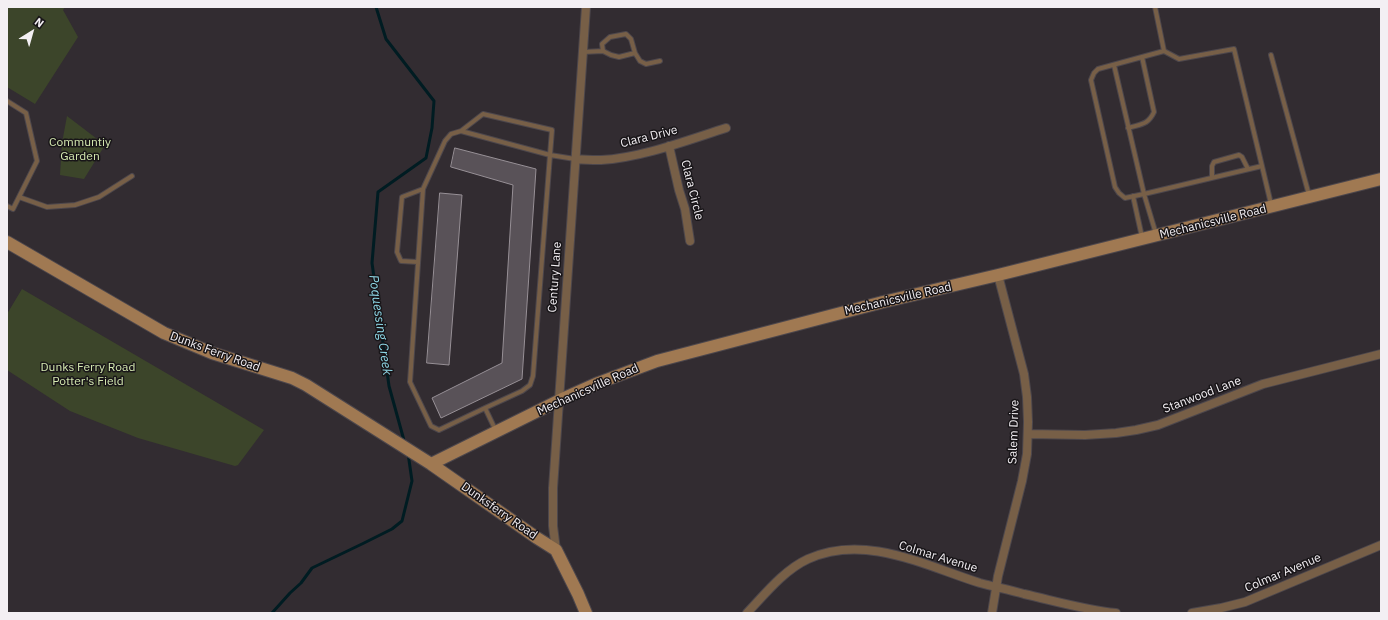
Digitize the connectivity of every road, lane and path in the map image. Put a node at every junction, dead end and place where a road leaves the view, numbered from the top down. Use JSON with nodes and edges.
{"nodes":[{"id":1,"x":586,"y":7,"type":"edge"},
{"id":2,"x":1155,"y":7,"type":"edge"},
{"id":3,"x":602,"y":51,"type":"junction"},
{"id":4,"x":1164,"y":51,"type":"junction"},
{"id":5,"x":583,"y":52,"type":"junction"},
{"id":6,"x":635,"y":53,"type":"junction"},
{"id":7,"x":1271,"y":55,"type":"dead end"},
{"id":8,"x":1142,"y":57,"type":"junction"},
{"id":9,"x":660,"y":61,"type":"dead end"},
{"id":10,"x":1114,"y":65,"type":"junction"},
{"id":11,"x":7,"y":101,"type":"edge"},
{"id":12,"x":726,"y":128,"type":"dead end"},
{"id":13,"x":1128,"y":128,"type":"junction"},
{"id":14,"x":461,"y":132,"type":"junction"},
{"id":15,"x":669,"y":146,"type":"junction"},
{"id":16,"x":550,"y":155,"type":"junction"},
{"id":17,"x":576,"y":159,"type":"junction"},
{"id":18,"x":1262,"y":166,"type":"junction"},
{"id":19,"x":1248,"y":169,"type":"junction"},
{"id":20,"x":132,"y":176,"type":"dead end"},
{"id":21,"x":1212,"y":178,"type":"junction"},
{"id":22,"x":1381,"y":179,"type":"edge"},
{"id":23,"x":423,"y":189,"type":"junction"},
{"id":24,"x":1144,"y":194,"type":"junction"},
{"id":25,"x":1133,"y":196,"type":"junction"},
{"id":26,"x":19,"y":197,"type":"junction"},
{"id":27,"x":1310,"y":197,"type":"junction"},
{"id":28,"x":7,"y":206,"type":"edge"},
{"id":29,"x":1272,"y":207,"type":"junction"},
{"id":30,"x":1156,"y":236,"type":"junction"},
{"id":31,"x":1142,"y":239,"type":"junction"},
{"id":32,"x":690,"y":241,"type":"dead end"},
{"id":33,"x":7,"y":242,"type":"edge"},
{"id":34,"x":418,"y":262,"type":"junction"},
{"id":35,"x":998,"y":275,"type":"junction"},
{"id":36,"x":1381,"y":354,"type":"edge"},
{"id":37,"x":560,"y":400,"type":"junction"},
{"id":38,"x":485,"y":408,"type":"junction"},
{"id":39,"x":496,"y":432,"type":"junction"},
{"id":40,"x":383,"y":434,"type":"joint"},
{"id":41,"x":1028,"y":434,"type":"junction"},
{"id":42,"x":431,"y":464,"type":"junction"},
{"id":43,"x":1381,"y":545,"type":"edge"},
{"id":44,"x":556,"y":550,"type":"junction"},
{"id":45,"x":996,"y":587,"type":"junction"},
{"id":46,"x":586,"y":613,"type":"edge"},
{"id":47,"x":747,"y":613,"type":"edge"},
{"id":48,"x":992,"y":613,"type":"edge"},
{"id":49,"x":1116,"y":613,"type":"edge"},
{"id":50,"x":1192,"y":613,"type":"edge"}],
"edges":[{"from":1,"to":5,"type":"street","name":"Century Lane"},
{"from":2,"to":4,"type":"lane"},
{"from":3,"to":5,"type":"lane"},
{"from":3,"to":6,"type":"lane"},
{"from":3,"to":6,"type":"lane"},
{"from":4,"to":8,"type":"lane"},
{"from":4,"to":18,"type":"lane"},
{"from":5,"to":17,"type":"street","name":"Century Lane"},
{"from":6,"to":9,"type":"lane"},
{"from":7,"to":27,"type":"lane"},
{"from":8,"to":10,"type":"lane"},
{"from":8,"to":13,"type":"lane"},
{"from":10,"to":13,"type":"lane"},
{"from":10,"to":25,"type":"lane"},
{"from":11,"to":26,"type":"lane"},
{"from":12,"to":15,"type":"street","name":"Clara Drive"},
{"from":13,"to":24,"type":"lane"},
{"from":14,"to":16,"type":"lane"},
{"from":14,"to":16,"type":"lane"},
{"from":14,"to":23,"type":"lane"},
{"from":15,"to":17,"type":"street","name":"Clara Drive"},
{"from":15,"to":32,"type":"street","name":"Clara Circle"},
{"from":16,"to":17,"type":"lane"},
{"from":16,"to":38,"type":"lane"},
{"from":17,"to":37,"type":"street","name":"Century Lane"},
{"from":18,"to":19,"type":"lane"},
{"from":18,"to":29,"type":"lane"},
{"from":19,"to":21,"type":"lane"},
{"from":19,"to":21,"type":"lane"},
{"from":20,"to":26,"type":"lane"},
{"from":21,"to":24,"type":"lane"},
{"from":22,"to":27,"type":"street","name":"Mechanicsville Road"},
{"from":23,"to":34,"type":"lane"},
{"from":23,"to":34,"type":"lane"},
{"from":24,"to":25,"type":"lane"},
{"from":24,"to":30,"type":"lane"},
{"from":25,"to":31,"type":"lane"},
{"from":26,"to":28,"type":"lane"},
{"from":27,"to":29,"type":"street","name":"Mechanicsville Road"},
{"from":29,"to":30,"type":"street","name":"Mechanicsville Road"},
{"from":30,"to":31,"type":"street","name":"Mechanicsville Road"},
{"from":31,"to":35,"type":"street","name":"Mechanicsville Road"},
{"from":33,"to":40,"type":"street","name":"Dunks Ferry Road"},
{"from":34,"to":38,"type":"lane"},
{"from":35,"to":37,"type":"street","name":"Mechanicsville Road"},
{"from":35,"to":41,"type":"street","name":"Salem Drive"},
{"from":36,"to":41,"type":"street","name":"Stanwood Lane"},
{"from":37,"to":39,"type":"street","name":"Mechanicsville Road"},
{"from":37,"to":44,"type":"street","name":"Century Lane"},
{"from":38,"to":39,"type":"lane"},
{"from":39,"to":42,"type":"street","name":"Mechanicsville Road"},
{"from":40,"to":42,"type":"street","name":"Dunksferry Road"},
{"from":41,"to":45,"type":"street","name":"Salem Drive"},
{"from":42,"to":44,"type":"street","name":"Dunksferry Road"},
{"from":43,"to":50,"type":"street","name":"Colmar Avenue"},
{"from":44,"to":46,"type":"street"},
{"from":45,"to":47,"type":"street","name":"Colmar Avenue"},
{"from":45,"to":48,"type":"street","name":"Salem Drive"},
{"from":45,"to":49,"type":"street","name":"Colmar Avenue"}]}
